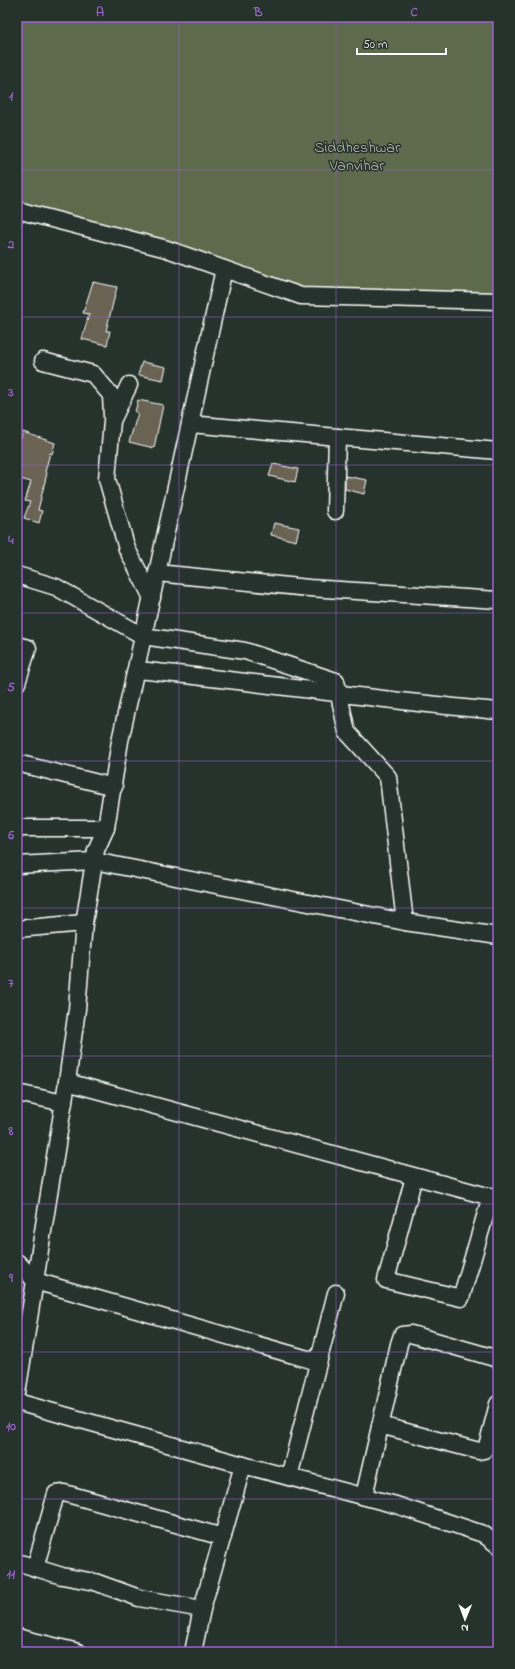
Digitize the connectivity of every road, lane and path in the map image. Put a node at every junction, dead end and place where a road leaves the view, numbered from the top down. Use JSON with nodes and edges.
{"nodes":[{"id":1,"x":17,"y":210,"type":"edge"},
{"id":2,"x":224,"y":269,"type":"junction"},
{"id":3,"x":498,"y":302,"type":"edge"},
{"id":4,"x":43,"y":361,"type":"dead end"},
{"id":5,"x":129,"y":385,"type":"dead end"},
{"id":6,"x":112,"y":421,"type":"junction"},
{"id":7,"x":190,"y":424,"type":"junction"},
{"id":8,"x":337,"y":437,"type":"junction"},
{"id":9,"x":498,"y":451,"type":"edge"},
{"id":10,"x":335,"y":511,"type":"dead end"},
{"id":11,"x":157,"y":572,"type":"junction"},
{"id":12,"x":17,"y":575,"type":"edge"},
{"id":13,"x":152,"y":598,"type":"junction"},
{"id":14,"x":498,"y":600,"type":"edge"},
{"id":15,"x":143,"y":636,"type":"junction"},
{"id":16,"x":17,"y":645,"type":"edge"},
{"id":17,"x":136,"y":670,"type":"junction"},
{"id":18,"x":17,"y":682,"type":"edge"},
{"id":19,"x":339,"y":694,"type":"junction"},
{"id":20,"x":498,"y":711,"type":"edge"},
{"id":21,"x":17,"y":763,"type":"edge"},
{"id":22,"x":114,"y":787,"type":"junction"},
{"id":23,"x":17,"y":828,"type":"edge"},
{"id":24,"x":106,"y":828,"type":"junction"},
{"id":25,"x":94,"y":861,"type":"junction"},
{"id":26,"x":17,"y":865,"type":"edge"},
{"id":27,"x":405,"y":922,"type":"junction"},
{"id":28,"x":84,"y":923,"type":"junction"},
{"id":29,"x":17,"y":928,"type":"edge"},
{"id":30,"x":498,"y":936,"type":"edge"},
{"id":31,"x":67,"y":1082,"type":"junction"},
{"id":32,"x":17,"y":1093,"type":"edge"},
{"id":33,"x":64,"y":1103,"type":"junction"},
{"id":34,"x":414,"y":1177,"type":"junction"},
{"id":35,"x":494,"y":1198,"type":"edge"},
{"id":36,"x":17,"y":1262,"type":"edge"},
{"id":37,"x":35,"y":1281,"type":"junction"},
{"id":38,"x":336,"y":1293,"type":"dead end"},
{"id":39,"x":498,"y":1360,"type":"edge"},
{"id":40,"x":318,"y":1362,"type":"junction"},
{"id":41,"x":19,"y":1365,"type":"edge"},
{"id":42,"x":17,"y":1393,"type":"edge"},
{"id":43,"x":17,"y":1402,"type":"edge"},
{"id":44,"x":498,"y":1404,"type":"edge"},
{"id":45,"x":380,"y":1425,"type":"junction"},
{"id":46,"x":243,"y":1465,"type":"junction"},
{"id":47,"x":289,"y":1477,"type":"junction"},
{"id":48,"x":364,"y":1496,"type":"junction"},
{"id":49,"x":223,"y":1537,"type":"junction"},
{"id":50,"x":498,"y":1545,"type":"edge"},
{"id":51,"x":17,"y":1562,"type":"edge"},
{"id":52,"x":35,"y":1568,"type":"junction"},
{"id":53,"x":202,"y":1610,"type":"junction"},
{"id":54,"x":17,"y":1637,"type":"edge"},
{"id":55,"x":70,"y":1651,"type":"edge"},
{"id":56,"x":193,"y":1652,"type":"edge"}],
"edges":[{"from":1,"to":2,"type":"street"},
{"from":2,"to":3,"type":"street"},
{"from":2,"to":7,"type":"street"},
{"from":4,"to":6,"type":"street"},
{"from":5,"to":6,"type":"street"},
{"from":6,"to":13,"type":"street"},
{"from":7,"to":8,"type":"street"},
{"from":7,"to":11,"type":"street"},
{"from":8,"to":9,"type":"street"},
{"from":8,"to":10,"type":"street"},
{"from":11,"to":13,"type":"street"},
{"from":11,"to":14,"type":"street"},
{"from":12,"to":15,"type":"street"},
{"from":13,"to":15,"type":"street"},
{"from":15,"to":17,"type":"street"},
{"from":15,"to":19,"type":"street"},
{"from":16,"to":18,"type":"street"},
{"from":17,"to":19,"type":"street"},
{"from":17,"to":22,"type":"street"},
{"from":19,"to":20,"type":"street"},
{"from":19,"to":27,"type":"street"},
{"from":21,"to":22,"type":"street"},
{"from":22,"to":24,"type":"street"},
{"from":23,"to":24,"type":"street"},
{"from":24,"to":25,"type":"street"},
{"from":25,"to":26,"type":"street"},
{"from":25,"to":27,"type":"street"},
{"from":25,"to":28,"type":"street"},
{"from":27,"to":30,"type":"street"},
{"from":28,"to":29,"type":"street"},
{"from":28,"to":31,"type":"street"},
{"from":31,"to":33,"type":"street"},
{"from":31,"to":34,"type":"street"},
{"from":32,"to":33,"type":"street"},
{"from":33,"to":37,"type":"street"},
{"from":34,"to":35,"type":"street"},
{"from":34,"to":35,"type":"street"},
{"from":36,"to":37,"type":"street"},
{"from":37,"to":40,"type":"street"},
{"from":37,"to":41,"type":"street"},
{"from":38,"to":40,"type":"street"},
{"from":39,"to":45,"type":"street"},
{"from":40,"to":47,"type":"street"},
{"from":41,"to":42,"type":"street"},
{"from":43,"to":46,"type":"street"},
{"from":44,"to":45,"type":"street"},
{"from":45,"to":48,"type":"street"},
{"from":46,"to":47,"type":"street"},
{"from":46,"to":49,"type":"street"},
{"from":47,"to":48,"type":"street"},
{"from":48,"to":50,"type":"street"},
{"from":49,"to":52,"type":"street"},
{"from":49,"to":53,"type":"street"},
{"from":51,"to":52,"type":"street"},
{"from":52,"to":53,"type":"street"},
{"from":53,"to":56,"type":"street"},
{"from":54,"to":55,"type":"street"}]}
